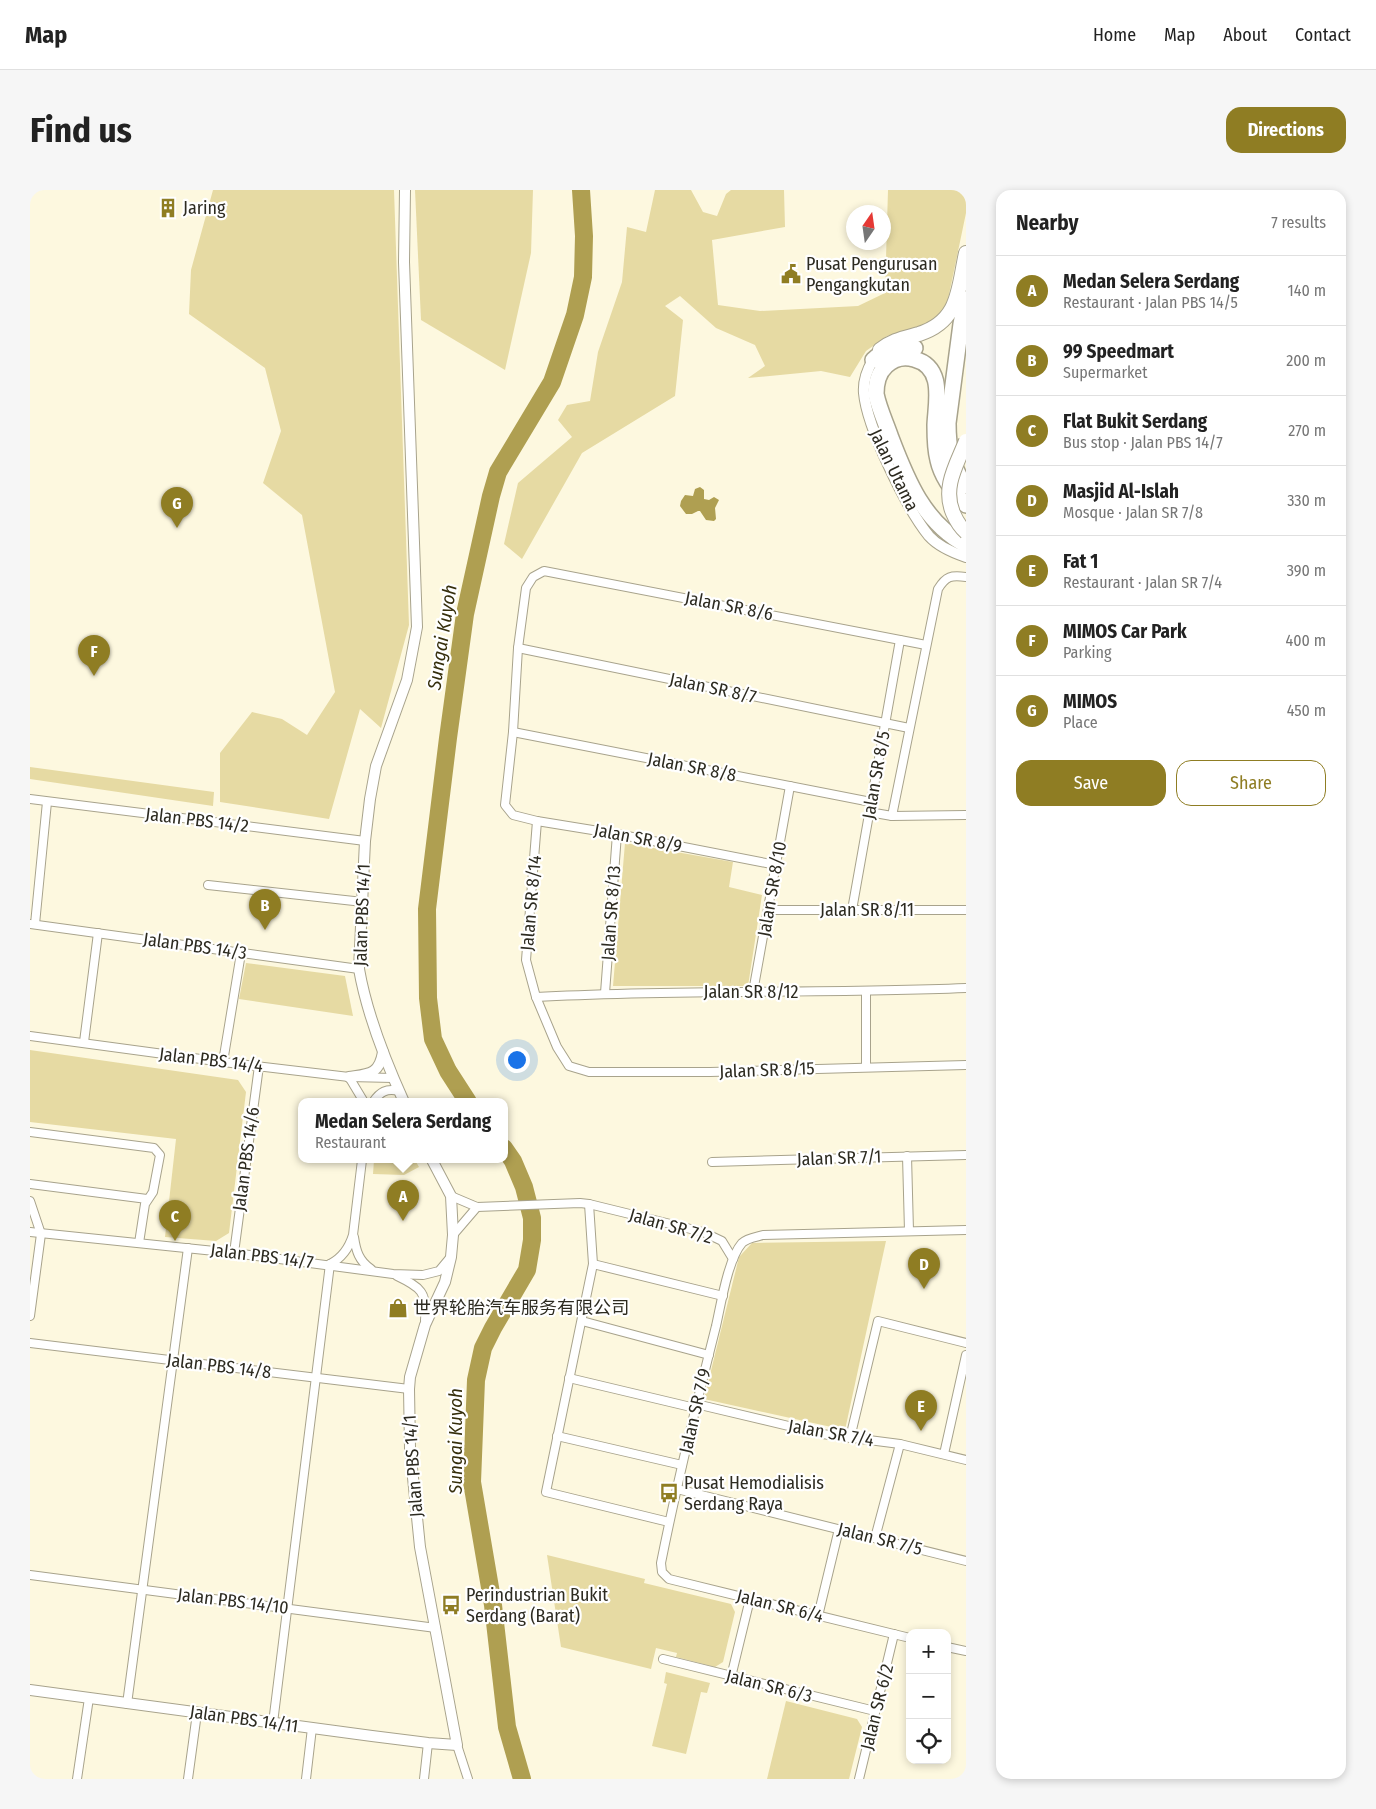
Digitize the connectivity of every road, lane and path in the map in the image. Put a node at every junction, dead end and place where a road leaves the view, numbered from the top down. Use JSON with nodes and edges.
{"nodes":[{"id":1,"x":405,"y":190,"type":"edge"},
{"id":2,"x":966,"y":253,"type":"edge"},
{"id":3,"x":966,"y":298,"type":"edge"},
{"id":4,"x":873,"y":360,"type":"junction"},
{"id":5,"x":949,"y":407,"type":"junction"},
{"id":6,"x":966,"y":440,"type":"edge"},
{"id":7,"x":966,"y":486,"type":"edge"},
{"id":8,"x":966,"y":505,"type":"edge"},
{"id":9,"x":966,"y":532,"type":"edge"},
{"id":10,"x":966,"y":546,"type":"edge"},
{"id":11,"x":966,"y":557,"type":"edge"},
{"id":12,"x":966,"y":577,"type":"edge"},
{"id":13,"x":900,"y":640,"type":"junction"},
{"id":14,"x":926,"y":645,"type":"junction"},
{"id":15,"x":518,"y":648,"type":"junction"},
{"id":16,"x":885,"y":724,"type":"junction"},
{"id":17,"x":909,"y":728,"type":"junction"},
{"id":18,"x":514,"y":732,"type":"junction"},
{"id":19,"x":790,"y":786,"type":"junction"},
{"id":20,"x":30,"y":799,"type":"edge"},
{"id":21,"x":47,"y":802,"type":"junction"},
{"id":22,"x":871,"y":802,"type":"junction"},
{"id":23,"x":869,"y":812,"type":"junction"},
{"id":24,"x":966,"y":815,"type":"edge"},
{"id":25,"x":892,"y":816,"type":"junction"},
{"id":26,"x":537,"y":821,"type":"junction"},
{"id":27,"x":617,"y":834,"type":"junction"},
{"id":28,"x":365,"y":841,"type":"junction"},
{"id":29,"x":776,"y":865,"type":"junction"},
{"id":30,"x":208,"y":885,"type":"dead end"},
{"id":31,"x":363,"y":902,"type":"junction"},
{"id":32,"x":768,"y":910,"type":"junction"},
{"id":33,"x":852,"y":910,"type":"junction"},
{"id":34,"x":966,"y":910,"type":"edge"},
{"id":35,"x":32,"y":924,"type":"edge"},
{"id":36,"x":98,"y":933,"type":"junction"},
{"id":37,"x":241,"y":953,"type":"junction"},
{"id":38,"x":359,"y":969,"type":"junction"},
{"id":39,"x":966,"y":988,"type":"edge"},
{"id":40,"x":866,"y":991,"type":"junction"},
{"id":41,"x":753,"y":992,"type":"junction"},
{"id":42,"x":605,"y":993,"type":"junction"},
{"id":43,"x":536,"y":996,"type":"junction"},
{"id":44,"x":30,"y":1036,"type":"edge"},
{"id":45,"x":84,"y":1042,"type":"junction"},
{"id":46,"x":384,"y":1051,"type":"junction"},
{"id":47,"x":223,"y":1062,"type":"junction"},
{"id":48,"x":966,"y":1065,"type":"edge"},
{"id":49,"x":259,"y":1066,"type":"junction"},
{"id":50,"x":569,"y":1066,"type":"joint"},
{"id":51,"x":866,"y":1068,"type":"junction"},
{"id":52,"x":349,"y":1077,"type":"junction"},
{"id":53,"x":393,"y":1078,"type":"junction"},
{"id":54,"x":399,"y":1091,"type":"junction"},
{"id":55,"x":362,"y":1098,"type":"edge"},
{"id":56,"x":377,"y":1098,"type":"edge"},
{"id":57,"x":402,"y":1098,"type":"edge"},
{"id":58,"x":30,"y":1132,"type":"edge"},
{"id":59,"x":966,"y":1155,"type":"edge"},
{"id":60,"x":907,"y":1156,"type":"junction"},
{"id":61,"x":712,"y":1162,"type":"dead end"},
{"id":62,"x":362,"y":1163,"type":"edge"},
{"id":63,"x":434,"y":1163,"type":"edge"},
{"id":64,"x":30,"y":1184,"type":"edge"},
{"id":65,"x":451,"y":1196,"type":"junction"},
{"id":66,"x":147,"y":1199,"type":"junction"},
{"id":67,"x":31,"y":1202,"type":"edge"},
{"id":68,"x":589,"y":1204,"type":"junction"},
{"id":69,"x":477,"y":1207,"type":"junction"},
{"id":70,"x":966,"y":1230,"type":"edge"},
{"id":71,"x":909,"y":1231,"type":"junction"},
{"id":72,"x":30,"y":1232,"type":"edge"},
{"id":73,"x":41,"y":1234,"type":"junction"},
{"id":74,"x":354,"y":1235,"type":"junction"},
{"id":75,"x":453,"y":1235,"type":"junction"},
{"id":76,"x":139,"y":1243,"type":"junction"},
{"id":77,"x":188,"y":1248,"type":"junction"},
{"id":78,"x":234,"y":1253,"type":"junction"},
{"id":79,"x":451,"y":1257,"type":"junction"},
{"id":80,"x":733,"y":1259,"type":"junction"},
{"id":81,"x":330,"y":1264,"type":"junction"},
{"id":82,"x":594,"y":1264,"type":"junction"},
{"id":83,"x":373,"y":1271,"type":"junction"},
{"id":84,"x":393,"y":1274,"type":"junction"},
{"id":85,"x":723,"y":1296,"type":"junction"},
{"id":86,"x":30,"y":1316,"type":"edge"},
{"id":87,"x":582,"y":1321,"type":"junction"},
{"id":88,"x":424,"y":1325,"type":"junction"},
{"id":89,"x":30,"y":1343,"type":"edge"},
{"id":90,"x":966,"y":1343,"type":"edge"},
{"id":91,"x":709,"y":1355,"type":"junction"},
{"id":92,"x":966,"y":1355,"type":"edge"},
{"id":93,"x":173,"y":1360,"type":"junction"},
{"id":94,"x":316,"y":1378,"type":"junction"},
{"id":95,"x":569,"y":1378,"type":"junction"},
{"id":96,"x":409,"y":1389,"type":"junction"},
{"id":97,"x":696,"y":1406,"type":"junction"},
{"id":98,"x":557,"y":1436,"type":"junction"},
{"id":99,"x":850,"y":1438,"type":"junction"},
{"id":100,"x":900,"y":1444,"type":"junction"},
{"id":101,"x":944,"y":1454,"type":"junction"},
{"id":102,"x":966,"y":1460,"type":"edge"},
{"id":103,"x":682,"y":1466,"type":"junction"},
{"id":104,"x":677,"y":1489,"type":"junction"},
{"id":105,"x":669,"y":1522,"type":"junction"},
{"id":106,"x":839,"y":1529,"type":"junction"},
{"id":107,"x":875,"y":1538,"type":"junction"},
{"id":108,"x":966,"y":1561,"type":"edge"},
{"id":109,"x":660,"y":1563,"type":"joint"},
{"id":110,"x":30,"y":1575,"type":"edge"},
{"id":111,"x":142,"y":1589,"type":"junction"},
{"id":112,"x":750,"y":1599,"type":"junction"},
{"id":113,"x":287,"y":1608,"type":"junction"},
{"id":114,"x":818,"y":1616,"type":"junction"},
{"id":115,"x":436,"y":1628,"type":"junction"},
{"id":116,"x":894,"y":1634,"type":"junction"},
{"id":117,"x":906,"y":1637,"type":"edge"},
{"id":118,"x":951,"y":1648,"type":"edge"},
{"id":119,"x":966,"y":1651,"type":"edge"},
{"id":120,"x":663,"y":1659,"type":"dead end"},
{"id":121,"x":732,"y":1677,"type":"junction"},
{"id":122,"x":30,"y":1690,"type":"edge"},
{"id":123,"x":89,"y":1698,"type":"junction"},
{"id":124,"x":127,"y":1704,"type":"junction"},
{"id":125,"x":875,"y":1711,"type":"junction"},
{"id":126,"x":197,"y":1713,"type":"junction"},
{"id":127,"x":273,"y":1723,"type":"junction"},
{"id":128,"x":312,"y":1728,"type":"junction"},
{"id":129,"x":428,"y":1743,"type":"junction"},
{"id":130,"x":457,"y":1745,"type":"junction"},
{"id":131,"x":77,"y":1779,"type":"edge"},
{"id":132,"x":188,"y":1779,"type":"edge"},
{"id":133,"x":306,"y":1779,"type":"edge"},
{"id":134,"x":424,"y":1779,"type":"edge"},
{"id":135,"x":468,"y":1779,"type":"edge"},
{"id":136,"x":859,"y":1779,"type":"edge"}],
"edges":[{"from":1,"to":28,"type":"street","name":"Jalan PBS 14/1"},
{"from":2,"to":4,"type":"highway"},
{"from":3,"to":5,"type":"highway"},
{"from":4,"to":5,"type":"highway"},
{"from":4,"to":11,"type":"street","name":"Jalan Utama"},
{"from":5,"to":7,"type":"highway"},
{"from":6,"to":9,"type":"highway","bridge":true},
{"from":8,"to":10,"type":"highway"},
{"from":12,"to":14,"type":"street","name":"Jalan SR 8/5"},
{"from":13,"to":14,"type":"street","name":"Jalan SR 8/6"},
{"from":13,"to":15,"type":"street","name":"Jalan SR 8/6"},
{"from":13,"to":16,"type":"street","name":"Jalan SR 8/5"},
{"from":14,"to":17,"type":"street","name":"Jalan SR 8/5"},
{"from":15,"to":16,"type":"street","name":"Jalan SR 8/7"},
{"from":15,"to":18,"type":"street"},
{"from":16,"to":17,"type":"street","name":"Jalan SR 8/7"},
{"from":16,"to":22,"type":"street","name":"Jalan SR 8/5"},
{"from":17,"to":25,"type":"street","name":"Jalan SR 8/5"},
{"from":18,"to":19,"type":"street","name":"Jalan SR 8/8"},
{"from":18,"to":26,"type":"street","name":"Jalan SR 8/9"},
{"from":19,"to":22,"type":"street","name":"Jalan SR 8/8"},
{"from":19,"to":29,"type":"street","name":"Jalan SR 8/10"},
{"from":20,"to":21,"type":"street","name":"Jalan PBS 14/2"},
{"from":21,"to":28,"type":"street","name":"Jalan PBS 14/2"},
{"from":21,"to":35,"type":"street"},
{"from":22,"to":23,"type":"street","name":"Jalan SR 8/5"},
{"from":23,"to":25,"type":"street"},
{"from":23,"to":33,"type":"street","name":"Jalan SR 8/5"},
{"from":24,"to":25,"type":"street"},
{"from":26,"to":27,"type":"street","name":"Jalan SR 8/9"},
{"from":26,"to":43,"type":"street","name":"Jalan SR 8/14"},
{"from":27,"to":29,"type":"street","name":"Jalan SR 8/9"},
{"from":27,"to":42,"type":"street","name":"Jalan SR 8/13"},
{"from":28,"to":31,"type":"street","name":"Jalan PBS 14/1"},
{"from":29,"to":32,"type":"street","name":"Jalan SR 8/10"},
{"from":30,"to":31,"type":"street"},
{"from":31,"to":38,"type":"street","name":"Jalan PBS 14/1"},
{"from":32,"to":33,"type":"street","name":"Jalan SR 8/11"},
{"from":32,"to":41,"type":"street","name":"Jalan SR 8/10"},
{"from":33,"to":34,"type":"street","name":"Jalan SR 8/11"},
{"from":35,"to":36,"type":"street","name":"Jalan PBS 14/3"},
{"from":36,"to":37,"type":"street","name":"Jalan PBS 14/3"},
{"from":36,"to":45,"type":"street"},
{"from":37,"to":38,"type":"street","name":"Jalan PBS 14/3"},
{"from":37,"to":47,"type":"street"},
{"from":38,"to":46,"type":"street","name":"Jalan PBS 14/1"},
{"from":39,"to":40,"type":"street","name":"Jalan SR 8/12"},
{"from":40,"to":41,"type":"street","name":"Jalan SR 8/12"},
{"from":40,"to":51,"type":"street"},
{"from":41,"to":42,"type":"street","name":"Jalan SR 8/12"},
{"from":42,"to":43,"type":"street","name":"Jalan SR 8/12"},
{"from":43,"to":50,"type":"street","name":"Jalan SR 8/14"},
{"from":44,"to":45,"type":"street","name":"Jalan PBS 14/4"},
{"from":45,"to":47,"type":"street","name":"Jalan PBS 14/4"},
{"from":46,"to":52,"type":"street"},
{"from":46,"to":53,"type":"street","name":"Jalan PBS 14/1"},
{"from":47,"to":49,"type":"street","name":"Jalan PBS 14/4"},
{"from":48,"to":51,"type":"street","name":"Jalan SR 8/15"},
{"from":49,"to":52,"type":"street","name":"Jalan PBS 14/4"},
{"from":49,"to":78,"type":"street","name":"Jalan PBS 14/6"},
{"from":50,"to":51,"type":"street","name":"Jalan SR 8/15"},
{"from":52,"to":53,"type":"street","name":"Jalan PBS 14/4"},
{"from":52,"to":55,"type":"street"},
{"from":53,"to":54,"type":"street","name":"Jalan PBS 14/1"},
{"from":54,"to":56,"type":"street"},
{"from":54,"to":57,"type":"street","name":"Jalan PBS 14/1"},
{"from":58,"to":66,"type":"street"},
{"from":59,"to":60,"type":"street","name":"Jalan SR 7/1"},
{"from":60,"to":61,"type":"street","name":"Jalan SR 7/1"},
{"from":60,"to":71,"type":"street"},
{"from":62,"to":74,"type":"street"},
{"from":63,"to":65,"type":"street","name":"Jalan PBS 14/1"},
{"from":64,"to":66,"type":"street"},
{"from":65,"to":69,"type":"street","name":"Jalan SR 7/2"},
{"from":65,"to":75,"type":"street","name":"Jalan PBS 14/1"},
{"from":66,"to":76,"type":"street"},
{"from":67,"to":73,"type":"street"},
{"from":68,"to":69,"type":"street","name":"Jalan SR 7/2"},
{"from":68,"to":80,"type":"street","name":"Jalan SR 7/2"},
{"from":68,"to":82,"type":"street"},
{"from":69,"to":75,"type":"street"},
{"from":70,"to":71,"type":"street","name":"Jalan SR 7/2"},
{"from":71,"to":80,"type":"street","name":"Jalan SR 7/2"},
{"from":72,"to":73,"type":"street","name":"Jalan PBS 14/7"},
{"from":73,"to":76,"type":"street","name":"Jalan PBS 14/7"},
{"from":73,"to":86,"type":"street"},
{"from":74,"to":81,"type":"street"},
{"from":74,"to":83,"type":"street"},
{"from":75,"to":79,"type":"street","name":"Jalan PBS 14/1"},
{"from":76,"to":77,"type":"street","name":"Jalan PBS 14/7"},
{"from":77,"to":78,"type":"street","name":"Jalan PBS 14/7"},
{"from":77,"to":93,"type":"street"},
{"from":78,"to":81,"type":"street","name":"Jalan PBS 14/7"},
{"from":79,"to":84,"type":"street","name":"Jalan PBS 14/7"},
{"from":79,"to":88,"type":"street","name":"Jalan PBS 14/1"},
{"from":80,"to":85,"type":"street","name":"Jalan SR 7/9"},
{"from":81,"to":83,"type":"street","name":"Jalan PBS 14/7"},
{"from":81,"to":94,"type":"street"},
{"from":82,"to":85,"type":"street"},
{"from":82,"to":87,"type":"street"},
{"from":83,"to":84,"type":"street","name":"Jalan PBS 14/7"},
{"from":84,"to":88,"type":"street","name":"Jalan PBS 14/7"},
{"from":85,"to":91,"type":"street","name":"Jalan SR 7/9"},
{"from":87,"to":91,"type":"street"},
{"from":87,"to":95,"type":"street"},
{"from":88,"to":96,"type":"street","name":"Jalan PBS 14/1"},
{"from":89,"to":93,"type":"street","name":"Jalan PBS 14/8"},
{"from":90,"to":99,"type":"street"},
{"from":91,"to":97,"type":"street","name":"Jalan SR 7/9"},
{"from":92,"to":101,"type":"street"},
{"from":93,"to":94,"type":"street","name":"Jalan PBS 14/8"},
{"from":93,"to":111,"type":"street"},
{"from":94,"to":96,"type":"street","name":"Jalan PBS 14/8"},
{"from":94,"to":113,"type":"street"},
{"from":95,"to":97,"type":"street","name":"Jalan SR 7/4"},
{"from":95,"to":98,"type":"street"},
{"from":96,"to":115,"type":"street","name":"Jalan PBS 14/1"},
{"from":97,"to":99,"type":"street","name":"Jalan SR 7/4"},
{"from":97,"to":103,"type":"street","name":"Jalan SR 7/9"},
{"from":98,"to":103,"type":"street"},
{"from":98,"to":105,"type":"street"},
{"from":99,"to":100,"type":"street","name":"Jalan SR 7/4"},
{"from":100,"to":101,"type":"street","name":"Jalan SR 7/4"},
{"from":100,"to":107,"type":"street"},
{"from":101,"to":102,"type":"street","name":"Jalan SR 7/4"},
{"from":103,"to":104,"type":"street","name":"Jalan SR 7/9"},
{"from":104,"to":105,"type":"street","name":"Jalan SR 7/9"},
{"from":104,"to":106,"type":"street","name":"Jalan SR 7/5"},
{"from":105,"to":109,"type":"street","name":"Jalan SR 7/9"},
{"from":106,"to":107,"type":"street","name":"Jalan SR 7/5"},
{"from":106,"to":114,"type":"street"},
{"from":107,"to":108,"type":"street","name":"Jalan SR 7/5"},
{"from":109,"to":112,"type":"street","name":"Jalan SR 6/4"},
{"from":110,"to":111,"type":"street","name":"Jalan PBS 14/10"},
{"from":111,"to":113,"type":"street","name":"Jalan PBS 14/10"},
{"from":111,"to":124,"type":"street"},
{"from":112,"to":114,"type":"street","name":"Jalan SR 6/4"},
{"from":112,"to":121,"type":"street"},
{"from":113,"to":115,"type":"street","name":"Jalan PBS 14/10"},
{"from":113,"to":127,"type":"street"},
{"from":114,"to":116,"type":"street","name":"Jalan SR 6/4"},
{"from":115,"to":130,"type":"street","name":"Jalan PBS 14/1"},
{"from":116,"to":117,"type":"street","name":"Jalan SR 6/4"},
{"from":116,"to":125,"type":"street","name":"Jalan SR 6/2"},
{"from":118,"to":119,"type":"street"},
{"from":120,"to":121,"type":"street","name":"Jalan SR 6/3"},
{"from":121,"to":125,"type":"street","name":"Jalan SR 6/3"},
{"from":122,"to":123,"type":"street","name":"Jalan PBS 14/11"},
{"from":123,"to":124,"type":"street","name":"Jalan PBS 14/11"},
{"from":123,"to":131,"type":"street"},
{"from":124,"to":126,"type":"street","name":"Jalan PBS 14/11"},
{"from":125,"to":136,"type":"street","name":"Jalan SR 6/2"},
{"from":126,"to":127,"type":"street","name":"Jalan PBS 14/11"},
{"from":126,"to":132,"type":"street"},
{"from":127,"to":128,"type":"street","name":"Jalan PBS 14/11"},
{"from":128,"to":129,"type":"street","name":"Jalan PBS 14/11"},
{"from":128,"to":133,"type":"street"},
{"from":129,"to":130,"type":"street","name":"Jalan PBS 14/11"},
{"from":129,"to":134,"type":"street"},
{"from":130,"to":135,"type":"street","name":"Jalan PBS 14/1"}]}
